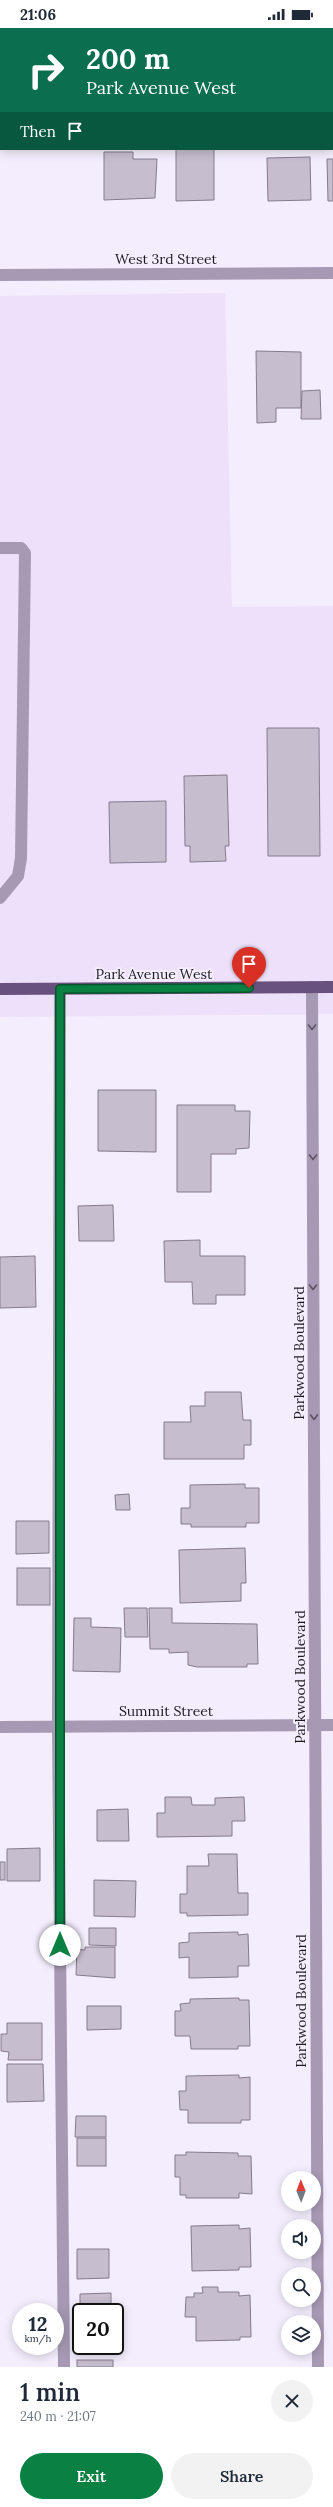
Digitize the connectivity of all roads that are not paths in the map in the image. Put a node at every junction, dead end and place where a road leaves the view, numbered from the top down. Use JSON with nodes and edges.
{"nodes":[{"id":1,"x":333,"y":273,"type":"edge"},
{"id":2,"x":0,"y":275,"type":"edge"},
{"id":3,"x":0,"y":548,"type":"edge"},
{"id":4,"x":0,"y":898,"type":"edge"},
{"id":5,"x":333,"y":987,"type":"edge"},
{"id":6,"x":312,"y":988,"type":"junction"},
{"id":7,"x":0,"y":989,"type":"edge"},
{"id":8,"x":60,"y":989,"type":"junction"},
{"id":9,"x":315,"y":1725,"type":"junction"},
{"id":10,"x":333,"y":1725,"type":"edge"},
{"id":11,"x":0,"y":1727,"type":"edge"},
{"id":12,"x":58,"y":1727,"type":"junction"},
{"id":13,"x":64,"y":2367,"type":"edge"},
{"id":14,"x":318,"y":2367,"type":"edge"}],
"edges":[{"from":1,"to":2,"type":"street","name":"West 3rd Street"},
{"from":3,"to":4,"type":"street"},
{"from":5,"to":6,"type":"main road","name":"Park Avenue West"},
{"from":6,"to":8,"type":"main road","name":"Park Avenue West"},
{"from":6,"to":9,"type":"street","name":"Parkwood Boulevard","one_way":true},
{"from":7,"to":8,"type":"main road","name":"Park Avenue West"},
{"from":8,"to":12,"type":"street"},
{"from":9,"to":10,"type":"street","name":"Summit Street"},
{"from":9,"to":12,"type":"street","name":"Summit Street"},
{"from":9,"to":14,"type":"street","name":"Parkwood Boulevard"},
{"from":11,"to":12,"type":"street","name":"Summit Street"},
{"from":12,"to":13,"type":"street"}]}
